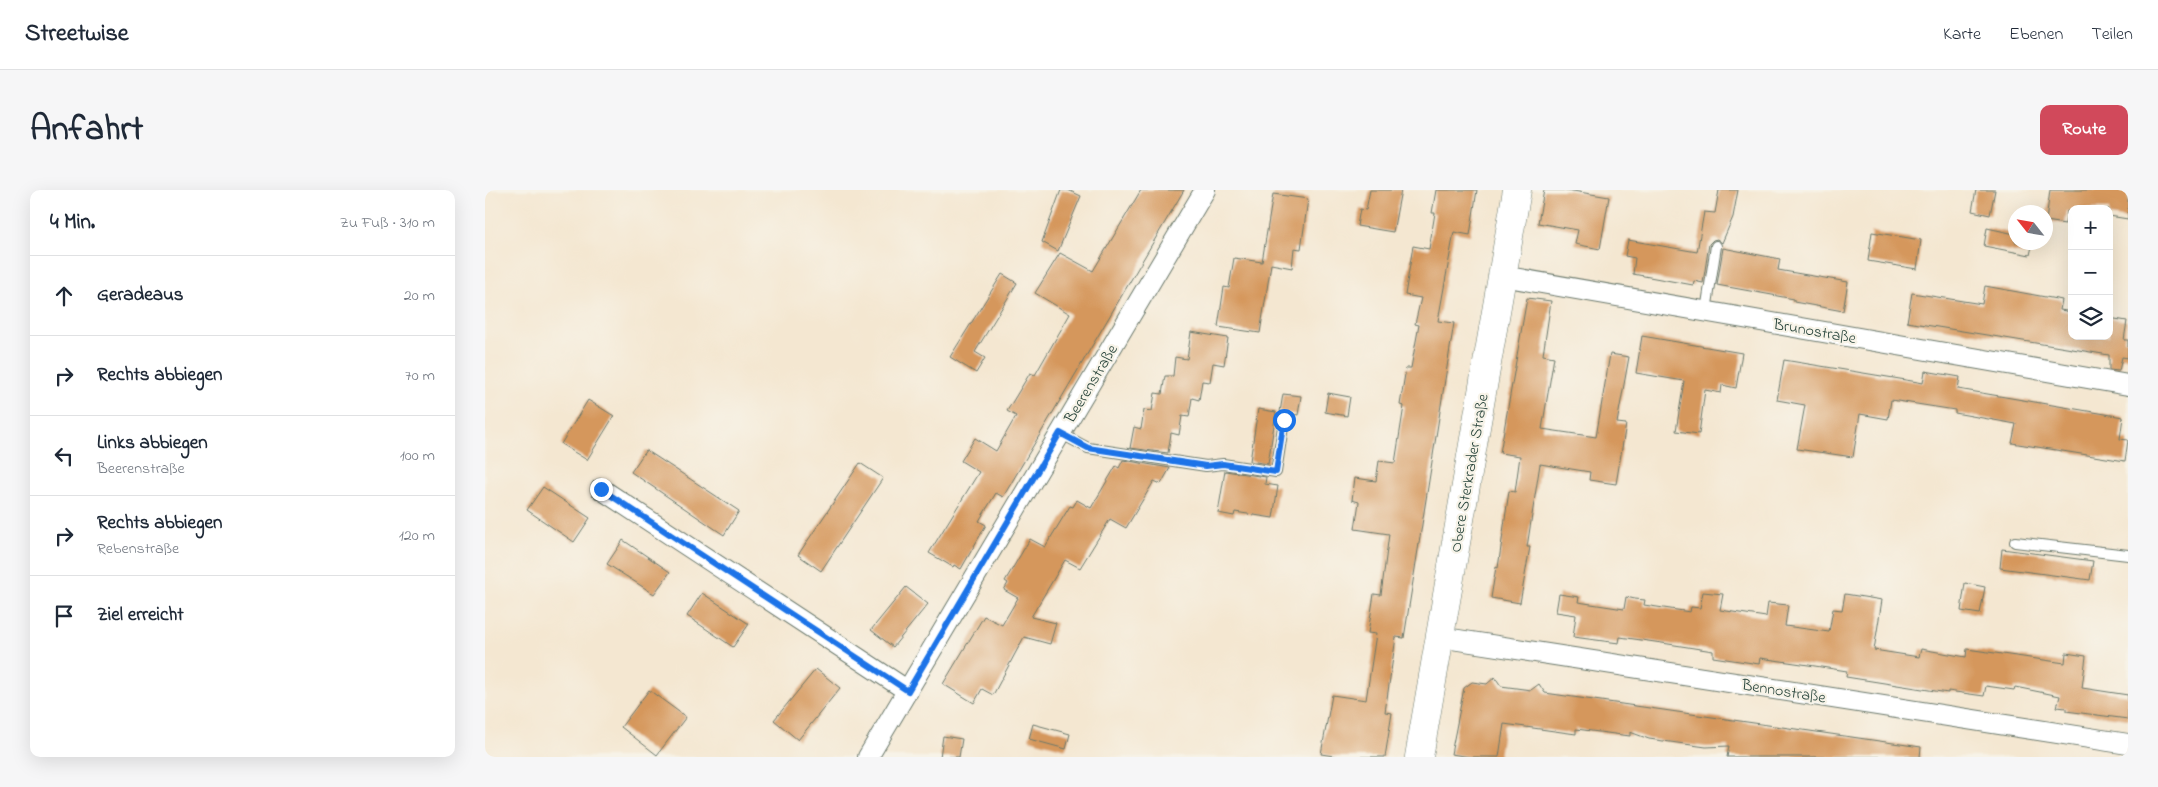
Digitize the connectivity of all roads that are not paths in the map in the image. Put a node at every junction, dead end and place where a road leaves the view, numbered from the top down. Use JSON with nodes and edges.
{"nodes":[{"id":1,"x":1205,"y":190,"type":"edge"},
{"id":2,"x":1517,"y":190,"type":"edge"},
{"id":3,"x":1716,"y":246,"type":"dead end"},
{"id":4,"x":1502,"y":276,"type":"junction"},
{"id":5,"x":1706,"y":311,"type":"junction"},
{"id":6,"x":2128,"y":385,"type":"edge"},
{"id":7,"x":1284,"y":420,"type":"dead end"},
{"id":8,"x":1060,"y":433,"type":"junction"},
{"id":9,"x":601,"y":489,"type":"dead end"},
{"id":10,"x":2015,"y":542,"type":"dead end"},
{"id":11,"x":2128,"y":555,"type":"edge"},
{"id":12,"x":1439,"y":637,"type":"junction"},
{"id":13,"x":908,"y":691,"type":"junction"},
{"id":14,"x":2128,"y":744,"type":"edge"},
{"id":15,"x":868,"y":757,"type":"edge"},
{"id":16,"x":1419,"y":757,"type":"edge"}],
"edges":[{"from":1,"to":8,"type":"street","name":"Beerenstraße"},
{"from":2,"to":4,"type":"street","name":"Obere Sterkrader Straße"},
{"from":3,"to":5,"type":"lane"},
{"from":4,"to":5,"type":"street","name":"Brunostraße"},
{"from":4,"to":12,"type":"street","name":"Obere Sterkrader Straße"},
{"from":5,"to":6,"type":"street","name":"Brunostraße"},
{"from":7,"to":8,"type":"lane"},
{"from":8,"to":13,"type":"street","name":"Beerenstraße"},
{"from":9,"to":13,"type":"street"},
{"from":10,"to":11,"type":"lane"},
{"from":12,"to":14,"type":"street","name":"Bennostraße"},
{"from":12,"to":16,"type":"street","name":"Obere Sterkrader Straße"},
{"from":13,"to":15,"type":"street","name":"Beerenstraße"}]}
